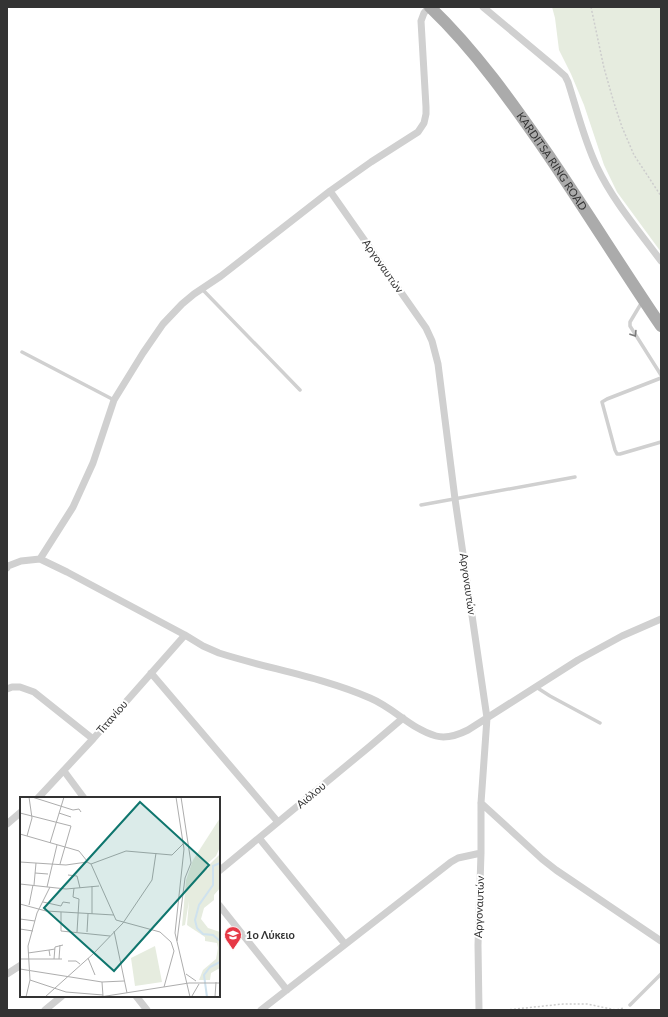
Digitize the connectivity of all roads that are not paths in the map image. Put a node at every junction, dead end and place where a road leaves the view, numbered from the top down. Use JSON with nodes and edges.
{"nodes":[{"id":1,"x":430,"y":7,"type":"edge"},
{"id":2,"x":483,"y":7,"type":"edge"},
{"id":3,"x":330,"y":191,"type":"junction"},
{"id":4,"x":661,"y":261,"type":"edge"},
{"id":5,"x":202,"y":289,"type":"junction"},
{"id":6,"x":643,"y":300,"type":"junction"},
{"id":7,"x":661,"y":326,"type":"edge"},
{"id":8,"x":22,"y":352,"type":"dead end"},
{"id":9,"x":661,"y":375,"type":"edge"},
{"id":10,"x":661,"y":378,"type":"edge"},
{"id":11,"x":300,"y":390,"type":"dead end"},
{"id":12,"x":114,"y":400,"type":"junction"},
{"id":13,"x":661,"y":442,"type":"edge"},
{"id":14,"x":575,"y":477,"type":"dead end"},
{"id":15,"x":456,"y":499,"type":"junction"},
{"id":16,"x":421,"y":505,"type":"dead end"},
{"id":17,"x":40,"y":559,"type":"junction"},
{"id":18,"x":8,"y":566,"type":"edge"},
{"id":19,"x":661,"y":619,"type":"edge"},
{"id":20,"x":185,"y":635,"type":"junction"},
{"id":21,"x":151,"y":673,"type":"junction"},
{"id":22,"x":535,"y":687,"type":"junction"},
{"id":23,"x":7,"y":689,"type":"edge"},
{"id":24,"x":403,"y":718,"type":"junction"},
{"id":25,"x":487,"y":718,"type":"junction"},
{"id":26,"x":600,"y":724,"type":"dead end"},
{"id":27,"x":93,"y":740,"type":"junction"},
{"id":28,"x":64,"y":771,"type":"junction"},
{"id":29,"x":39,"y":797,"type":"edge"},
{"id":30,"x":83,"y":797,"type":"edge"},
{"id":31,"x":481,"y":803,"type":"junction"},
{"id":32,"x":20,"y":813,"type":"edge"},
{"id":33,"x":278,"y":822,"type":"junction"},
{"id":34,"x":7,"y":824,"type":"edge"},
{"id":35,"x":259,"y":838,"type":"junction"},
{"id":36,"x":481,"y":853,"type":"junction"},
{"id":37,"x":220,"y":870,"type":"edge"},
{"id":38,"x":220,"y":906,"type":"edge"},
{"id":39,"x":661,"y":941,"type":"edge"},
{"id":40,"x":345,"y":944,"type":"junction"},
{"id":41,"x":20,"y":966,"type":"edge"},
{"id":42,"x":7,"y":974,"type":"edge"},
{"id":43,"x":661,"y":974,"type":"edge"},
{"id":44,"x":287,"y":990,"type":"junction"},
{"id":45,"x":61,"y":997,"type":"edge"},
{"id":46,"x":137,"y":997,"type":"edge"},
{"id":47,"x":630,"y":1005,"type":"road end"},
{"id":48,"x":45,"y":1010,"type":"edge"},
{"id":49,"x":148,"y":1010,"type":"edge"},
{"id":50,"x":261,"y":1010,"type":"edge"},
{"id":51,"x":479,"y":1010,"type":"edge"}],
"edges":[{"from":1,"to":3,"type":"street"},
{"from":1,"to":6,"type":"main road","name":"KARDITSA RING ROAD"},
{"from":2,"to":4,"type":"street"},
{"from":3,"to":5,"type":"street"},
{"from":3,"to":15,"type":"street","name":"Αργοναυτών"},
{"from":5,"to":11,"type":"lane"},
{"from":5,"to":12,"type":"street"},
{"from":6,"to":7,"type":"main road","name":"KARDITSA RING ROAD"},
{"from":6,"to":9,"type":"lane","one_way":true},
{"from":8,"to":12,"type":"lane"},
{"from":10,"to":13,"type":"lane"},
{"from":12,"to":17,"type":"street"},
{"from":14,"to":15,"type":"lane"},
{"from":15,"to":16,"type":"lane"},
{"from":15,"to":25,"type":"street","name":"Αργοναυτών"},
{"from":17,"to":18,"type":"street"},
{"from":17,"to":20,"type":"street"},
{"from":19,"to":22,"type":"street"},
{"from":20,"to":21,"type":"street","name":"Τιτανίου"},
{"from":20,"to":24,"type":"street"},
{"from":21,"to":27,"type":"street","name":"Τιτανίου"},
{"from":21,"to":33,"type":"street"},
{"from":22,"to":25,"type":"street"},
{"from":22,"to":26,"type":"lane"},
{"from":23,"to":27,"type":"street"},
{"from":24,"to":25,"type":"street"},
{"from":24,"to":33,"type":"street","name":"Αιόλου"},
{"from":25,"to":31,"type":"street","name":"Αργοναυτών"},
{"from":27,"to":28,"type":"street","name":"Τιτανίου"},
{"from":28,"to":29,"type":"street","name":"Τιτανίου"},
{"from":28,"to":30,"type":"street"},
{"from":31,"to":36,"type":"street","name":"Αργοναυτών"},
{"from":31,"to":39,"type":"street"},
{"from":32,"to":34,"type":"street"},
{"from":33,"to":35,"type":"street","name":"Αιόλου"},
{"from":35,"to":37,"type":"street","name":"Αιόλου"},
{"from":35,"to":40,"type":"street"},
{"from":36,"to":40,"type":"street"},
{"from":36,"to":51,"type":"street","name":"Αργοναυτών"},
{"from":38,"to":44,"type":"street"},
{"from":40,"to":44,"type":"street"},
{"from":41,"to":42,"type":"street"},
{"from":43,"to":47,"type":"lane"},
{"from":44,"to":50,"type":"street"},
{"from":45,"to":48,"type":"street"},
{"from":46,"to":49,"type":"street"}]}
